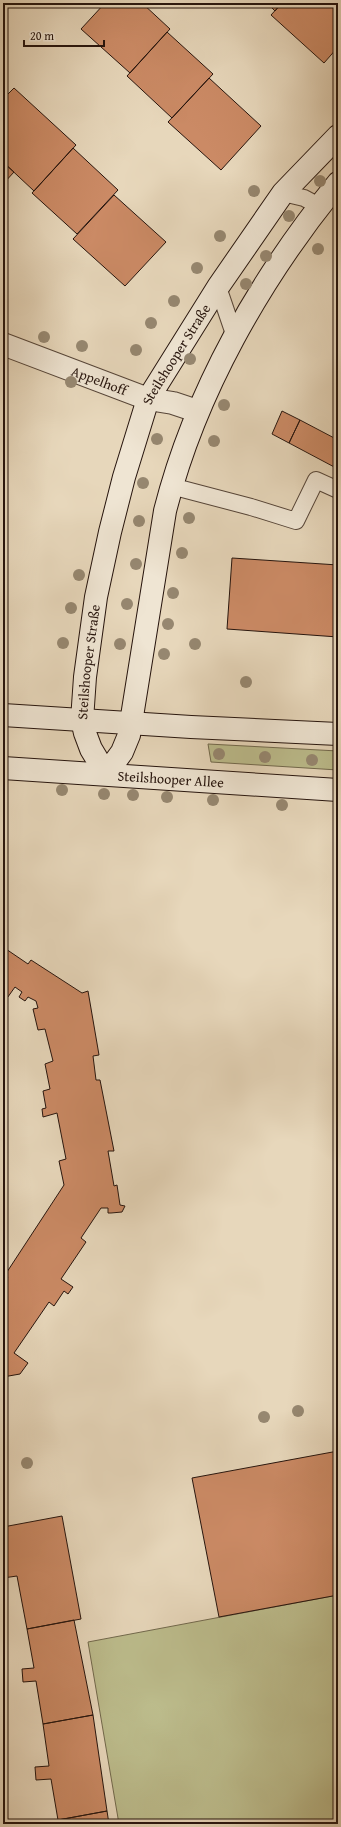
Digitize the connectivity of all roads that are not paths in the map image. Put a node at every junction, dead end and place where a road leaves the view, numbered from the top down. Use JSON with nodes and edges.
{"nodes":[{"id":1,"x":338,"y":136,"type":"edge"},
{"id":2,"x":338,"y":183,"type":"edge"},
{"id":3,"x":283,"y":193,"type":"junction"},
{"id":4,"x":319,"y":206,"type":"junction"},
{"id":5,"x":218,"y":287,"type":"junction"},
{"id":6,"x":235,"y":337,"type":"junction"},
{"id":7,"x":3,"y":344,"type":"edge"},
{"id":8,"x":148,"y":399,"type":"junction"},
{"id":9,"x":197,"y":411,"type":"junction"},
{"id":10,"x":171,"y":486,"type":"junction"},
{"id":11,"x":338,"y":490,"type":"edge"},
{"id":12,"x":3,"y":715,"type":"edge"},
{"id":13,"x":82,"y":720,"type":"junction"},
{"id":14,"x":132,"y":723,"type":"junction"},
{"id":15,"x":338,"y":734,"type":"edge"},
{"id":16,"x":3,"y":768,"type":"edge"},
{"id":17,"x":106,"y":774,"type":"junction"},
{"id":18,"x":338,"y":790,"type":"edge"}],
"edges":[{"from":1,"to":3,"type":"street","name":"Steilshooper Straße"},
{"from":2,"to":4,"type":"street"},
{"from":3,"to":4,"type":"lane"},
{"from":3,"to":5,"type":"street","name":"Steilshooper Straße"},
{"from":4,"to":6,"type":"street"},
{"from":5,"to":6,"type":"lane"},
{"from":5,"to":8,"type":"street","name":"Steilshooper Straße"},
{"from":6,"to":9,"type":"street"},
{"from":7,"to":8,"type":"street","name":"Appelhoff"},
{"from":8,"to":9,"type":"street","name":"Appelhoff"},
{"from":8,"to":13,"type":"street","name":"Steilshooper Straße"},
{"from":9,"to":10,"type":"street"},
{"from":10,"to":11,"type":"lane"},
{"from":10,"to":14,"type":"street"},
{"from":12,"to":13,"type":"street"},
{"from":13,"to":14,"type":"street"},
{"from":13,"to":17,"type":"street","name":"Steilshooper Straße"},
{"from":14,"to":15,"type":"street"},
{"from":14,"to":17,"type":"street"},
{"from":16,"to":17,"type":"street","name":"Steilshooper Allee"},
{"from":17,"to":18,"type":"street","name":"Steilshooper Allee"}]}
